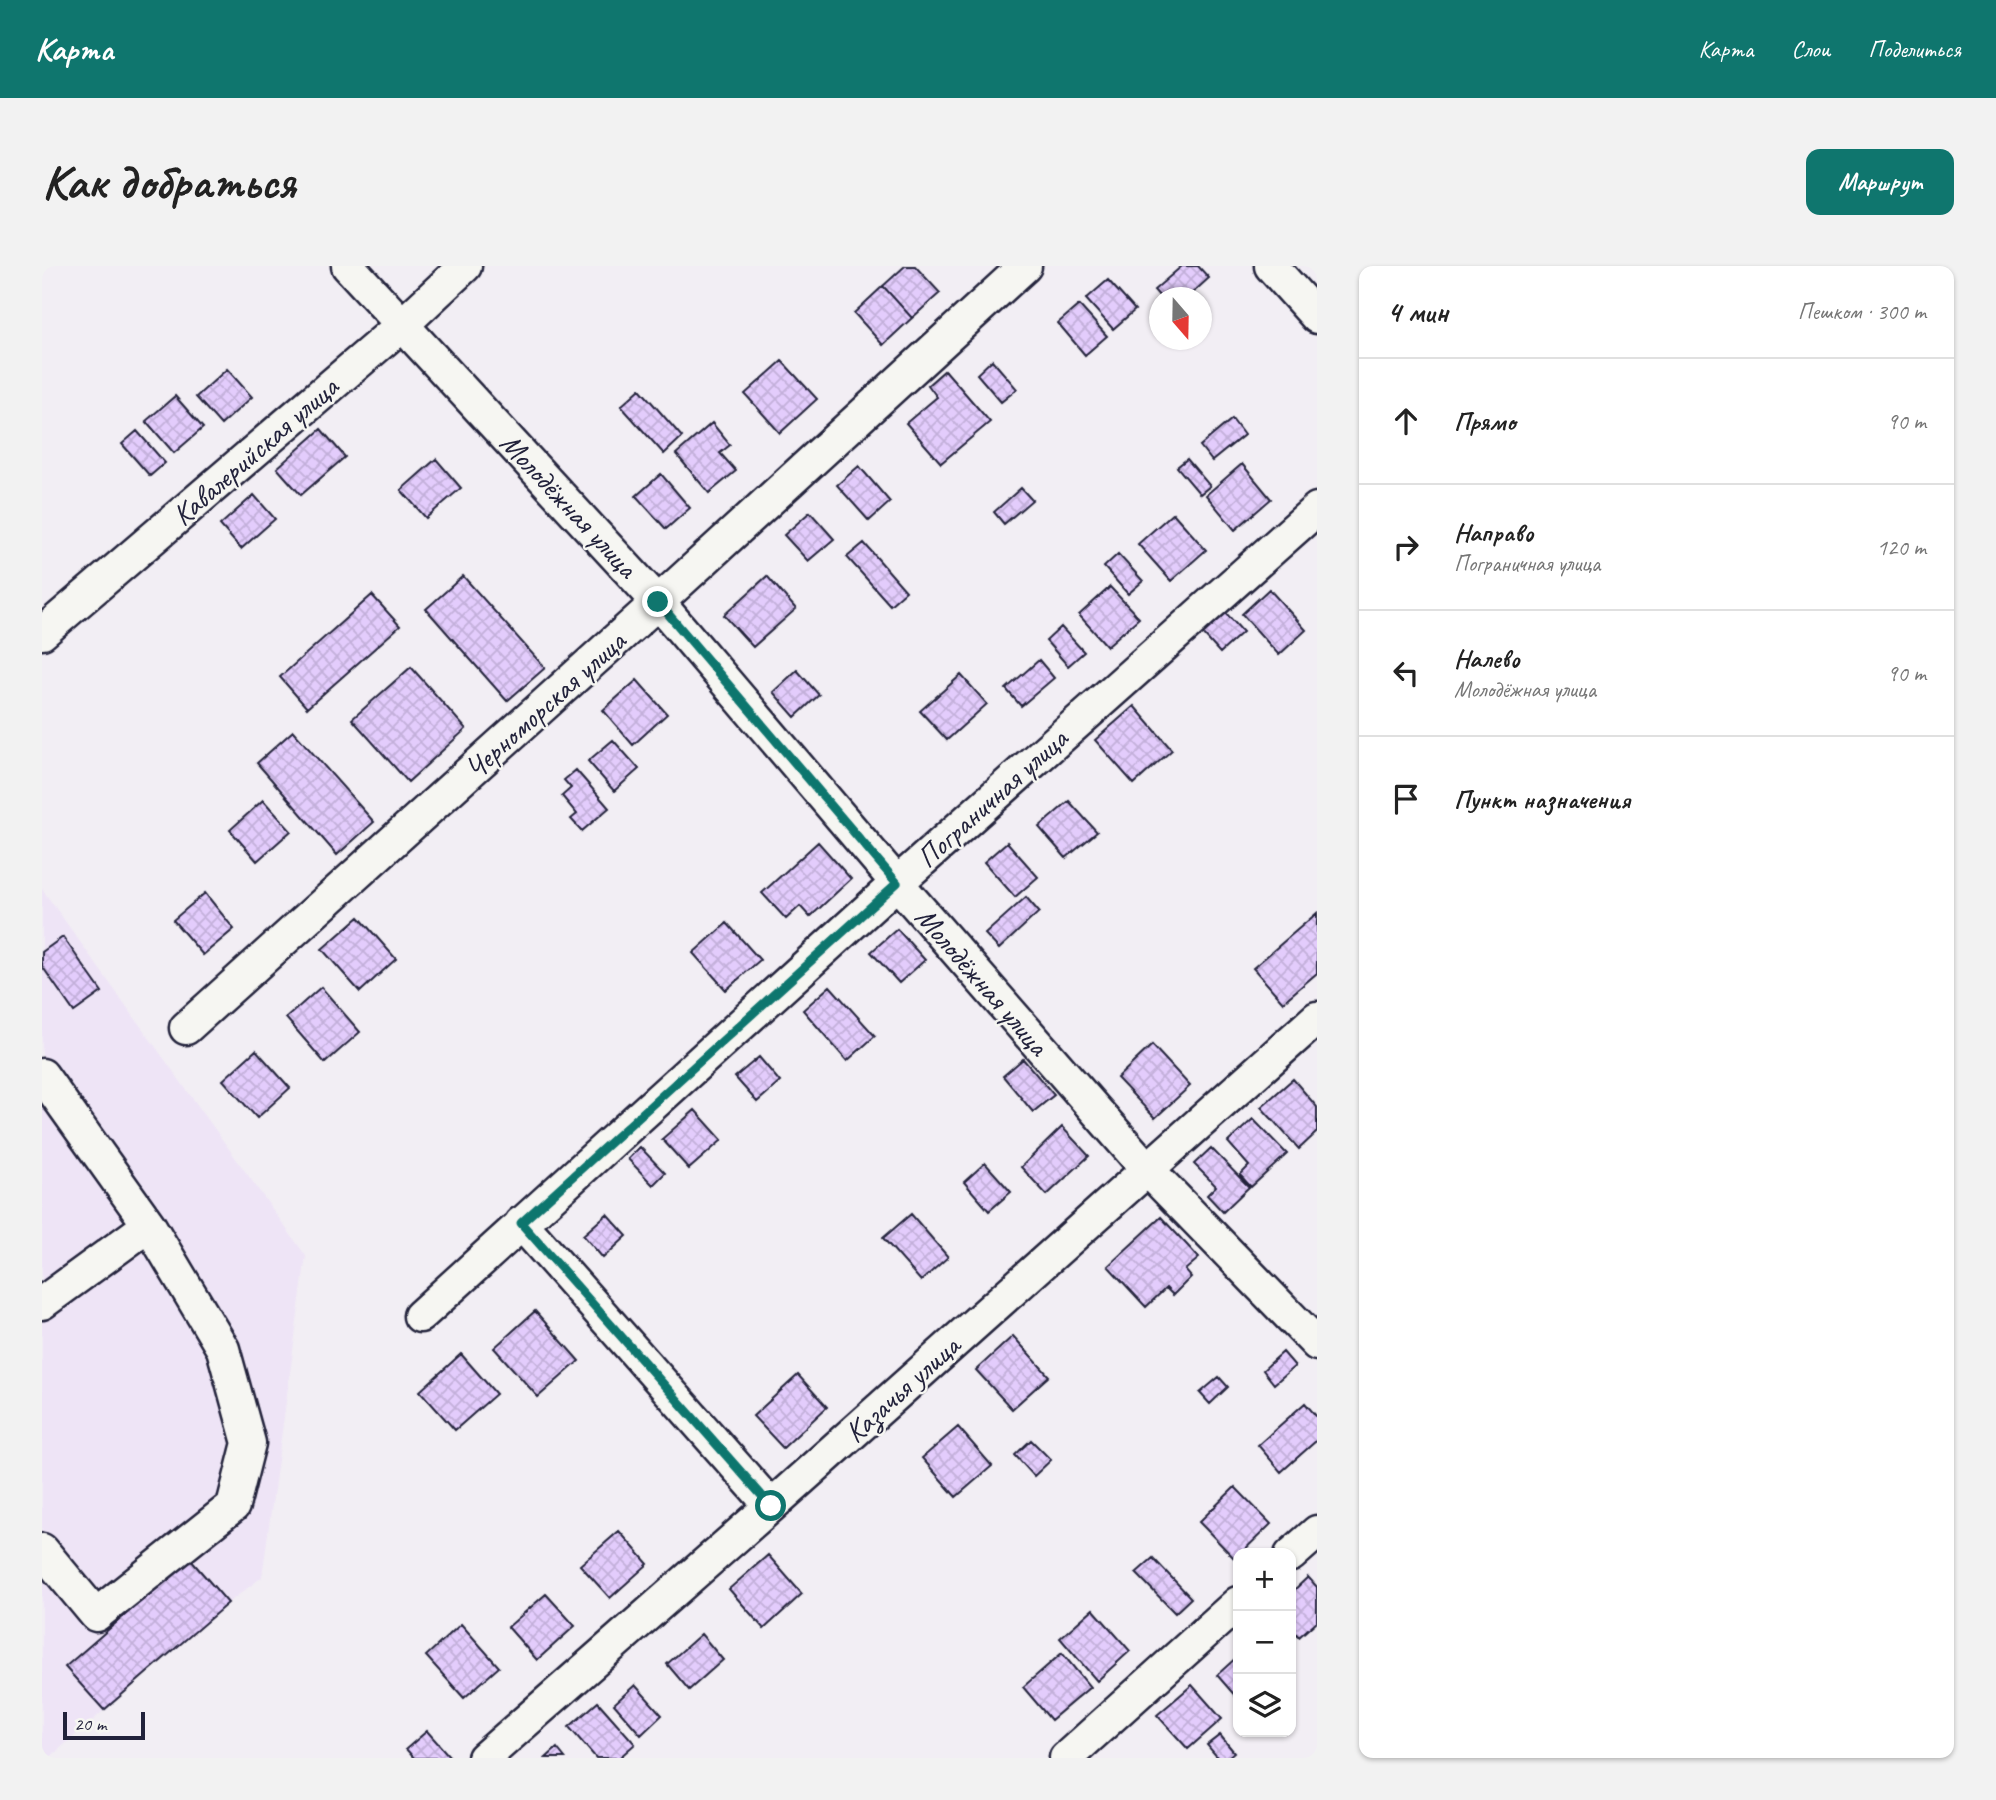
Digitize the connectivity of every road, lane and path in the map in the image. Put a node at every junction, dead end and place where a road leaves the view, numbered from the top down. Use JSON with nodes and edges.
{"nodes":[{"id":1,"x":348,"y":266,"type":"edge"},
{"id":2,"x":465,"y":266,"type":"edge"},
{"id":3,"x":1025,"y":266,"type":"edge"},
{"id":4,"x":1271,"y":266,"type":"edge"},
{"id":5,"x":1317,"y":317,"type":"edge"},
{"id":6,"x":402,"y":325,"type":"junction"},
{"id":7,"x":1317,"y":509,"type":"edge"},
{"id":8,"x":658,"y":602,"type":"junction"},
{"id":9,"x":42,"y":633,"type":"edge"},
{"id":10,"x":897,"y":883,"type":"junction"},
{"id":11,"x":1317,"y":1018,"type":"edge"},
{"id":12,"x":186,"y":1028,"type":"dead end"},
{"id":13,"x":42,"y":1074,"type":"edge"},
{"id":14,"x":1147,"y":1170,"type":"junction"},
{"id":15,"x":521,"y":1223,"type":"junction"},
{"id":16,"x":149,"y":1225,"type":"junction"},
{"id":17,"x":42,"y":1303,"type":"edge"},
{"id":18,"x":420,"y":1316,"type":"dead end"},
{"id":19,"x":1317,"y":1344,"type":"edge"},
{"id":20,"x":771,"y":1506,"type":"junction"},
{"id":21,"x":1317,"y":1532,"type":"edge"},
{"id":22,"x":42,"y":1550,"type":"edge"},
{"id":23,"x":1296,"y":1551,"type":"edge"},
{"id":24,"x":1233,"y":1608,"type":"edge"},
{"id":25,"x":484,"y":1758,"type":"edge"},
{"id":26,"x":1066,"y":1758,"type":"edge"}],
"edges":[{"from":1,"to":6,"type":"street","name":"Молодёжная улица"},
{"from":2,"to":6,"type":"street","name":"Кавалерийская улица"},
{"from":3,"to":8,"type":"street","name":"Черноморская улица"},
{"from":4,"to":5,"type":"street"},
{"from":6,"to":8,"type":"street","name":"Молодёжная улица"},
{"from":6,"to":9,"type":"street","name":"Кавалерийская улица"},
{"from":7,"to":10,"type":"street","name":"Пограничная улица"},
{"from":8,"to":10,"type":"street","name":"Молодёжная улица"},
{"from":8,"to":12,"type":"street","name":"Черноморская улица"},
{"from":10,"to":14,"type":"street","name":"Молодёжная улица"},
{"from":10,"to":15,"type":"street","name":"Пограничная улица"},
{"from":11,"to":14,"type":"street","name":"Казачья улица"},
{"from":13,"to":16,"type":"street"},
{"from":14,"to":19,"type":"street","name":"Молодёжная улица"},
{"from":14,"to":20,"type":"street","name":"Казачья улица"},
{"from":15,"to":18,"type":"street","name":"Пограничная улица"},
{"from":15,"to":20,"type":"street"},
{"from":16,"to":17,"type":"street"},
{"from":16,"to":22,"type":"street"},
{"from":20,"to":25,"type":"street","name":"Казачья улица"},
{"from":21,"to":23,"type":"street"},
{"from":24,"to":26,"type":"street"}]}
